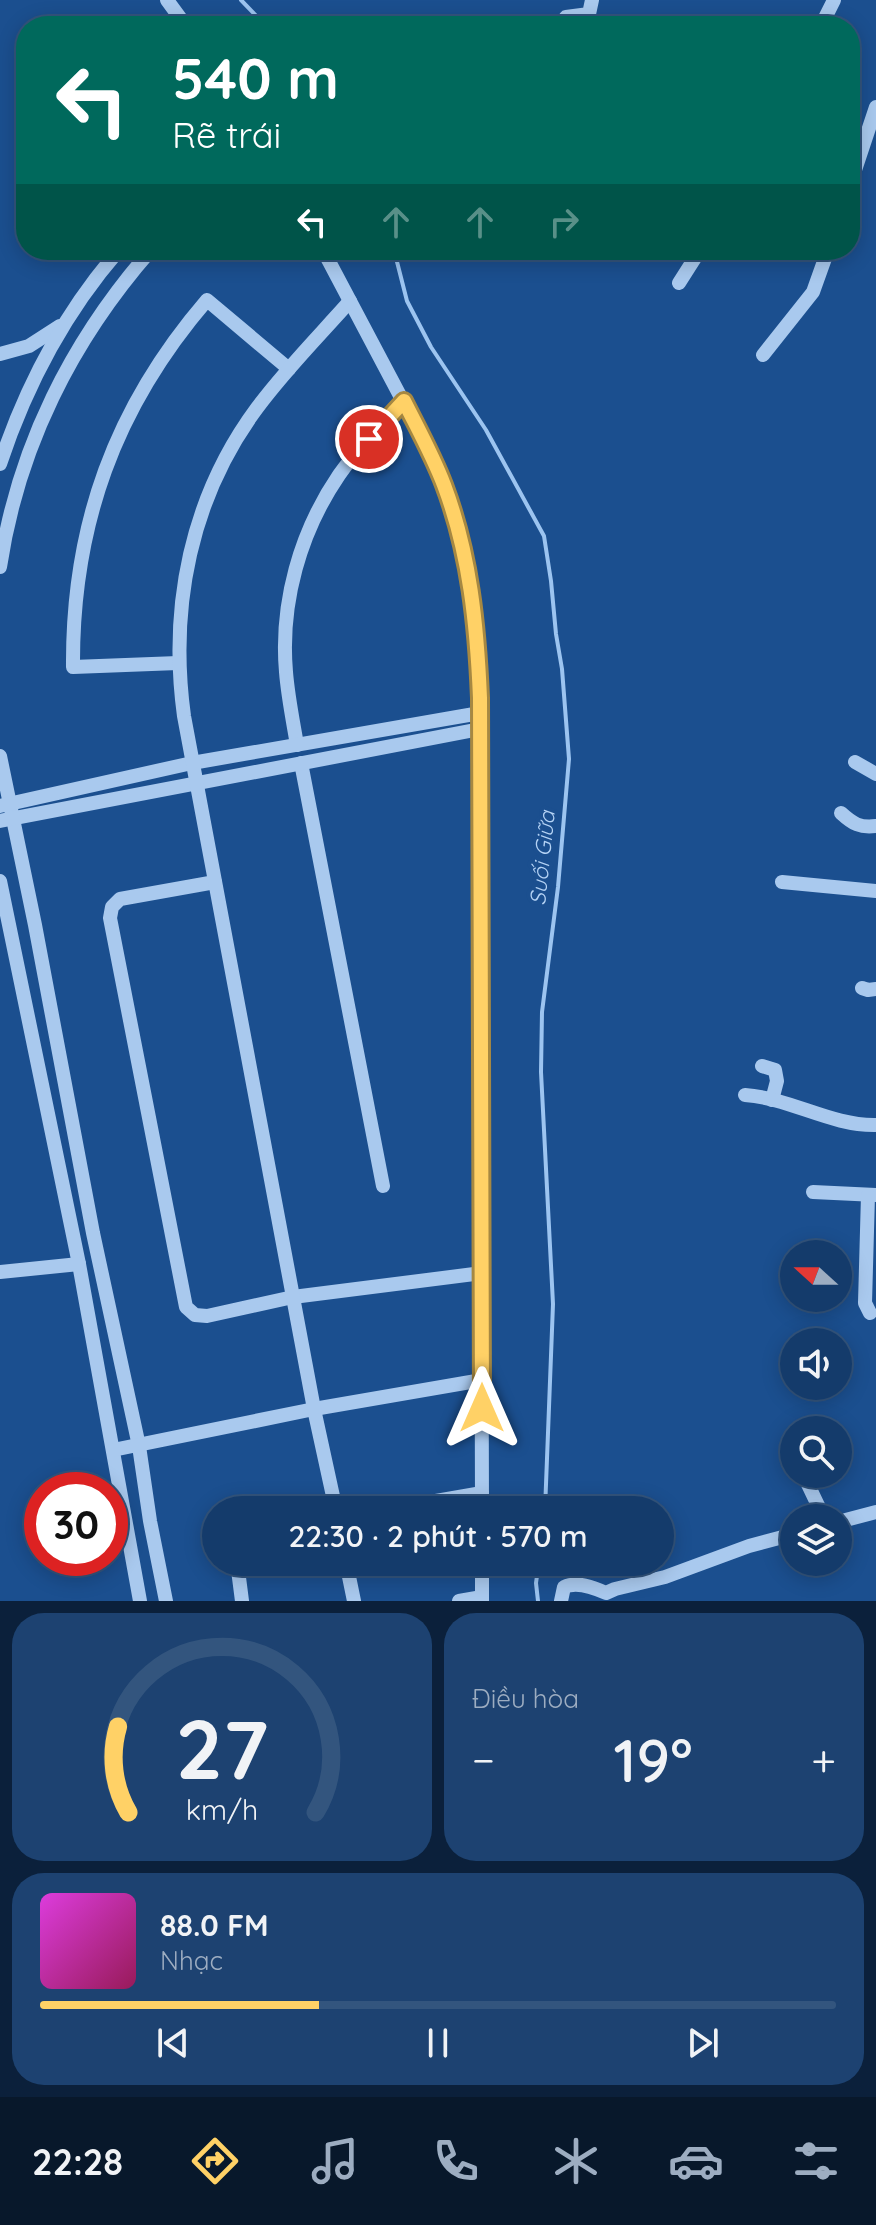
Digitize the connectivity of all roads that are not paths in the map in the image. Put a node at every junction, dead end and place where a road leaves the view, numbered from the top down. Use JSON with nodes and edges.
{"nodes":[{"id":1,"x":592,"y":0,"type":"edge"},
{"id":2,"x":574,"y":16,"type":"edge"},
{"id":3,"x":876,"y":107,"type":"edge"},
{"id":4,"x":860,"y":155,"type":"edge"},
{"id":5,"x":112,"y":260,"type":"edge"},
{"id":6,"x":143,"y":260,"type":"edge"},
{"id":7,"x":328,"y":260,"type":"edge"},
{"id":8,"x":694,"y":260,"type":"edge"},
{"id":9,"x":824,"y":260,"type":"edge"},
{"id":10,"x":679,"y":283,"type":"dead end"},
{"id":11,"x":350,"y":301,"type":"junction"},
{"id":12,"x":71,"y":314,"type":"junction"},
{"id":13,"x":0,"y":354,"type":"edge"},
{"id":14,"x":763,"y":355,"type":"dead end"},
{"id":15,"x":289,"y":369,"type":"junction"},
{"id":16,"x":404,"y":401,"type":"junction"},
{"id":17,"x":0,"y":464,"type":"edge"},
{"id":18,"x":0,"y":567,"type":"edge"},
{"id":19,"x":178,"y":663,"type":"junction"},
{"id":20,"x":480,"y":713,"type":"junction"},
{"id":21,"x":480,"y":729,"type":"junction"},
{"id":22,"x":297,"y":745,"type":"junction"},
{"id":23,"x":0,"y":756,"type":"edge"},
{"id":24,"x":855,"y":762,"type":"dead end"},
{"id":25,"x":192,"y":763,"type":"junction"},
{"id":26,"x":301,"y":763,"type":"junction"},
{"id":27,"x":874,"y":768,"type":"edge"},
{"id":28,"x":196,"y":784,"type":"junction"},
{"id":29,"x":6,"y":812,"type":"edge"},
{"id":30,"x":841,"y":813,"type":"dead end"},
{"id":31,"x":876,"y":826,"type":"edge"},
{"id":32,"x":0,"y":881,"type":"edge"},
{"id":33,"x":215,"y":882,"type":"junction"},
{"id":34,"x":782,"y":882,"type":"dead end"},
{"id":35,"x":876,"y":891,"type":"edge"},
{"id":36,"x":762,"y":1066,"type":"dead end"},
{"id":37,"x":745,"y":1095,"type":"dead end"},
{"id":38,"x":772,"y":1100,"type":"junction"},
{"id":39,"x":876,"y":1125,"type":"edge"},
{"id":40,"x":383,"y":1186,"type":"dead end"},
{"id":41,"x":813,"y":1192,"type":"dead end"},
{"id":42,"x":872,"y":1195,"type":"edge"},
{"id":43,"x":79,"y":1264,"type":"junction"},
{"id":44,"x":0,"y":1272,"type":"edge"},
{"id":45,"x":482,"y":1273,"type":"junction"},
{"id":46,"x":293,"y":1297,"type":"junction"},
{"id":47,"x":870,"y":1313,"type":"dead end"},
{"id":48,"x":482,"y":1380,"type":"junction"},
{"id":49,"x":314,"y":1409,"type":"junction"},
{"id":50,"x":139,"y":1446,"type":"junction"},
{"id":51,"x":113,"y":1450,"type":"junction"},
{"id":52,"x":482,"y":1493,"type":"joint"},
{"id":53,"x":333,"y":1496,"type":"edge"},
{"id":54,"x":465,"y":1496,"type":"edge"},
{"id":55,"x":876,"y":1512,"type":"edge"},
{"id":56,"x":852,"y":1518,"type":"edge"},
{"id":57,"x":780,"y":1538,"type":"edge"},
{"id":58,"x":239,"y":1576,"type":"edge"},
{"id":59,"x":349,"y":1576,"type":"edge"},
{"id":60,"x":482,"y":1576,"type":"edge"},
{"id":61,"x":482,"y":1599,"type":"edge"},
{"id":62,"x":140,"y":1601,"type":"edge"},
{"id":63,"x":166,"y":1601,"type":"edge"},
{"id":64,"x":242,"y":1601,"type":"edge"},
{"id":65,"x":354,"y":1601,"type":"edge"},
{"id":66,"x":459,"y":1601,"type":"edge"},
{"id":67,"x":561,"y":1601,"type":"edge"}],
"edges":[{"from":1,"to":2,"type":"street"},
{"from":3,"to":4,"type":"street"},
{"from":5,"to":12,"type":"street"},
{"from":6,"to":18,"type":"street"},
{"from":7,"to":11,"type":"street"},
{"from":8,"to":10,"type":"street"},
{"from":9,"to":14,"type":"street"},
{"from":11,"to":15,"type":"street"},
{"from":11,"to":16,"type":"street"},
{"from":12,"to":13,"type":"street"},
{"from":12,"to":17,"type":"street"},
{"from":15,"to":19,"type":"street"},
{"from":15,"to":19,"type":"street"},
{"from":16,"to":20,"type":"street"},
{"from":16,"to":22,"type":"street"},
{"from":19,"to":25,"type":"street"},
{"from":20,"to":21,"type":"street"},
{"from":20,"to":22,"type":"street"},
{"from":21,"to":26,"type":"street"},
{"from":21,"to":45,"type":"street"},
{"from":22,"to":25,"type":"street"},
{"from":23,"to":29,"type":"street"},
{"from":24,"to":27,"type":"street"},
{"from":25,"to":28,"type":"street"},
{"from":25,"to":29,"type":"street"},
{"from":26,"to":28,"type":"street"},
{"from":26,"to":40,"type":"street"},
{"from":28,"to":29,"type":"street"},
{"from":28,"to":33,"type":"street"},
{"from":29,"to":50,"type":"street"},
{"from":30,"to":31,"type":"street"},
{"from":32,"to":43,"type":"street"},
{"from":33,"to":46,"type":"street"},
{"from":33,"to":46,"type":"street"},
{"from":34,"to":35,"type":"street"},
{"from":36,"to":38,"type":"street"},
{"from":37,"to":38,"type":"street"},
{"from":38,"to":39,"type":"street"},
{"from":41,"to":42,"type":"street"},
{"from":42,"to":47,"type":"street"},
{"from":43,"to":44,"type":"street"},
{"from":43,"to":51,"type":"street"},
{"from":45,"to":46,"type":"street"},
{"from":45,"to":48,"type":"street"},
{"from":46,"to":49,"type":"street"},
{"from":48,"to":49,"type":"street"},
{"from":48,"to":52,"type":"street"},
{"from":49,"to":50,"type":"street"},
{"from":49,"to":53,"type":"street"},
{"from":50,"to":51,"type":"street"},
{"from":50,"to":63,"type":"street"},
{"from":51,"to":62,"type":"street"},
{"from":52,"to":54,"type":"street"},
{"from":55,"to":56,"type":"street"},
{"from":57,"to":67,"type":"street"},
{"from":58,"to":64,"type":"street"},
{"from":59,"to":65,"type":"street"},
{"from":60,"to":61,"type":"street"},
{"from":61,"to":66,"type":"street"}]}
